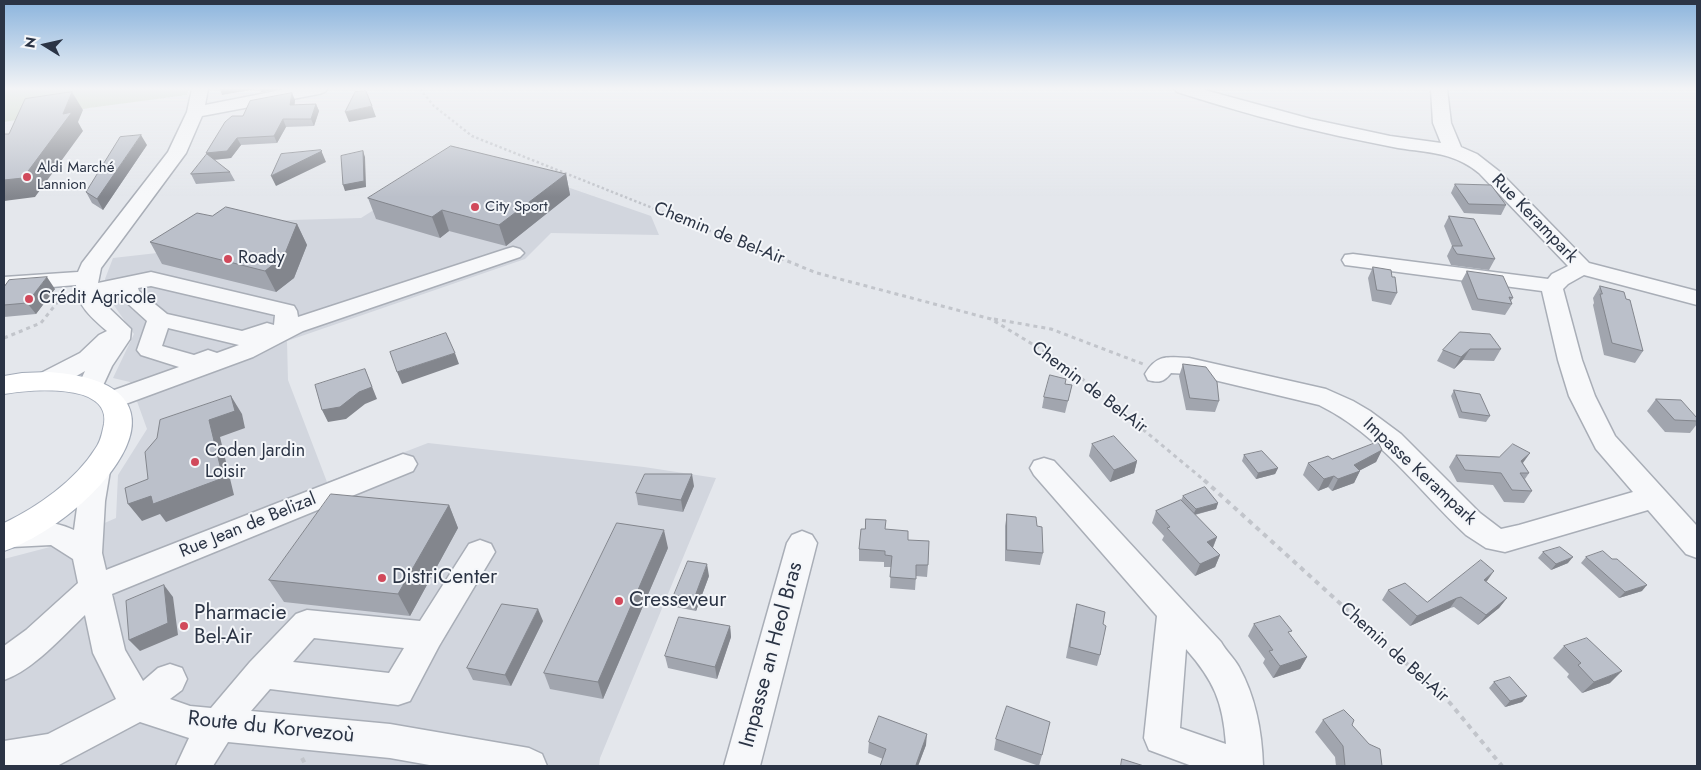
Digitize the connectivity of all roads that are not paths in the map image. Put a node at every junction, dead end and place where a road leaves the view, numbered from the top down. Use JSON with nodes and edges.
{"nodes":[{"id":1,"x":189,"y":125,"type":"edge"},
{"id":2,"x":1318,"y":125,"type":"edge"},
{"id":3,"x":1443,"y":125,"type":"edge"},
{"id":4,"x":1453,"y":150,"type":"junction"},
{"id":5,"x":513,"y":253,"type":"dead end"},
{"id":6,"x":1353,"y":260,"type":"dead end"},
{"id":7,"x":1581,"y":268,"type":"junction"},
{"id":8,"x":126,"y":283,"type":"junction"},
{"id":9,"x":4,"y":284,"type":"edge"},
{"id":10,"x":82,"y":284,"type":"junction"},
{"id":11,"x":1554,"y":286,"type":"junction"},
{"id":12,"x":1697,"y":298,"type":"edge"},
{"id":13,"x":104,"y":316,"type":"junction"},
{"id":14,"x":159,"y":319,"type":"junction"},
{"id":15,"x":286,"y":326,"type":"junction"},
{"id":16,"x":243,"y":339,"type":"junction"},
{"id":17,"x":1159,"y":372,"type":"road end"},
{"id":18,"x":48,"y":380,"type":"junction"},
{"id":19,"x":4,"y":385,"type":"edge"},
{"id":20,"x":101,"y":393,"type":"junction"},
{"id":21,"x":403,"y":464,"type":"dead end"},
{"id":22,"x":1044,"y":468,"type":"dead end"},
{"id":23,"x":96,"y":471,"type":"junction"},
{"id":24,"x":1654,"y":497,"type":"junction"},
{"id":25,"x":8,"y":536,"type":"edge"},
{"id":26,"x":802,"y":543,"type":"dead end"},
{"id":27,"x":1697,"y":546,"type":"edge"},
{"id":28,"x":480,"y":552,"type":"dead end"},
{"id":29,"x":87,"y":553,"type":"junction"},
{"id":30,"x":93,"y":588,"type":"junction"},
{"id":31,"x":1173,"y":613,"type":"junction"},
{"id":32,"x":428,"y":636,"type":"junction"},
{"id":33,"x":4,"y":665,"type":"edge"},
{"id":34,"x":262,"y":673,"type":"junction"},
{"id":35,"x":170,"y":679,"type":"dead end"},
{"id":36,"x":138,"y":705,"type":"junction"},
{"id":37,"x":219,"y":725,"type":"junction"},
{"id":38,"x":4,"y":758,"type":"edge"},
{"id":39,"x":194,"y":766,"type":"edge"},
{"id":40,"x":529,"y":766,"type":"edge"},
{"id":41,"x":742,"y":766,"type":"edge"},
{"id":42,"x":1236,"y":766,"type":"edge"},
{"id":43,"x":1245,"y":766,"type":"edge"}],
"edges":[{"from":1,"to":10,"type":"street"},
{"from":2,"to":4,"type":"street"},
{"from":3,"to":4,"type":"street"},
{"from":4,"to":7,"type":"street","name":"Rue Kerampark"},
{"from":5,"to":15,"type":"street"},
{"from":6,"to":11,"type":"street"},
{"from":7,"to":11,"type":"street","name":"Rue Kerampark"},
{"from":7,"to":12,"type":"street"},
{"from":8,"to":10,"type":"street"},
{"from":8,"to":14,"type":"street"},
{"from":8,"to":15,"type":"street"},
{"from":9,"to":10,"type":"street"},
{"from":10,"to":13,"type":"street"},
{"from":11,"to":24,"type":"street","name":"Rue Kerampark"},
{"from":13,"to":18,"type":"street"},
{"from":13,"to":20,"type":"street"},
{"from":14,"to":16,"type":"street"},
{"from":14,"to":16,"type":"street"},
{"from":15,"to":16,"type":"street"},
{"from":15,"to":20,"type":"street"},
{"from":17,"to":24,"type":"street","name":"Impasse Kerampark"},
{"from":18,"to":19,"type":"main road"},
{"from":18,"to":20,"type":"main road"},
{"from":20,"to":23,"type":"main road"},
{"from":21,"to":30,"type":"street","name":"Rue Jean de Belizal"},
{"from":22,"to":31,"type":"street"},
{"from":23,"to":25,"type":"main road"},
{"from":23,"to":29,"type":"street"},
{"from":24,"to":27,"type":"street","name":"Rue Kerampark"},
{"from":25,"to":29,"type":"street"},
{"from":26,"to":41,"type":"street","name":"Impasse an Heol Bras"},
{"from":28,"to":32,"type":"street"},
{"from":29,"to":30,"type":"street"},
{"from":30,"to":33,"type":"street"},
{"from":30,"to":36,"type":"street"},
{"from":31,"to":42,"type":"street"},
{"from":31,"to":43,"type":"street"},
{"from":32,"to":34,"type":"street"},
{"from":32,"to":34,"type":"street"},
{"from":34,"to":37,"type":"street"},
{"from":35,"to":36,"type":"street"},
{"from":36,"to":37,"type":"street","name":"Route du Korvezoù"},
{"from":36,"to":38,"type":"street"},
{"from":37,"to":39,"type":"street"},
{"from":37,"to":40,"type":"street","name":"Route du Korvezoù"}]}
